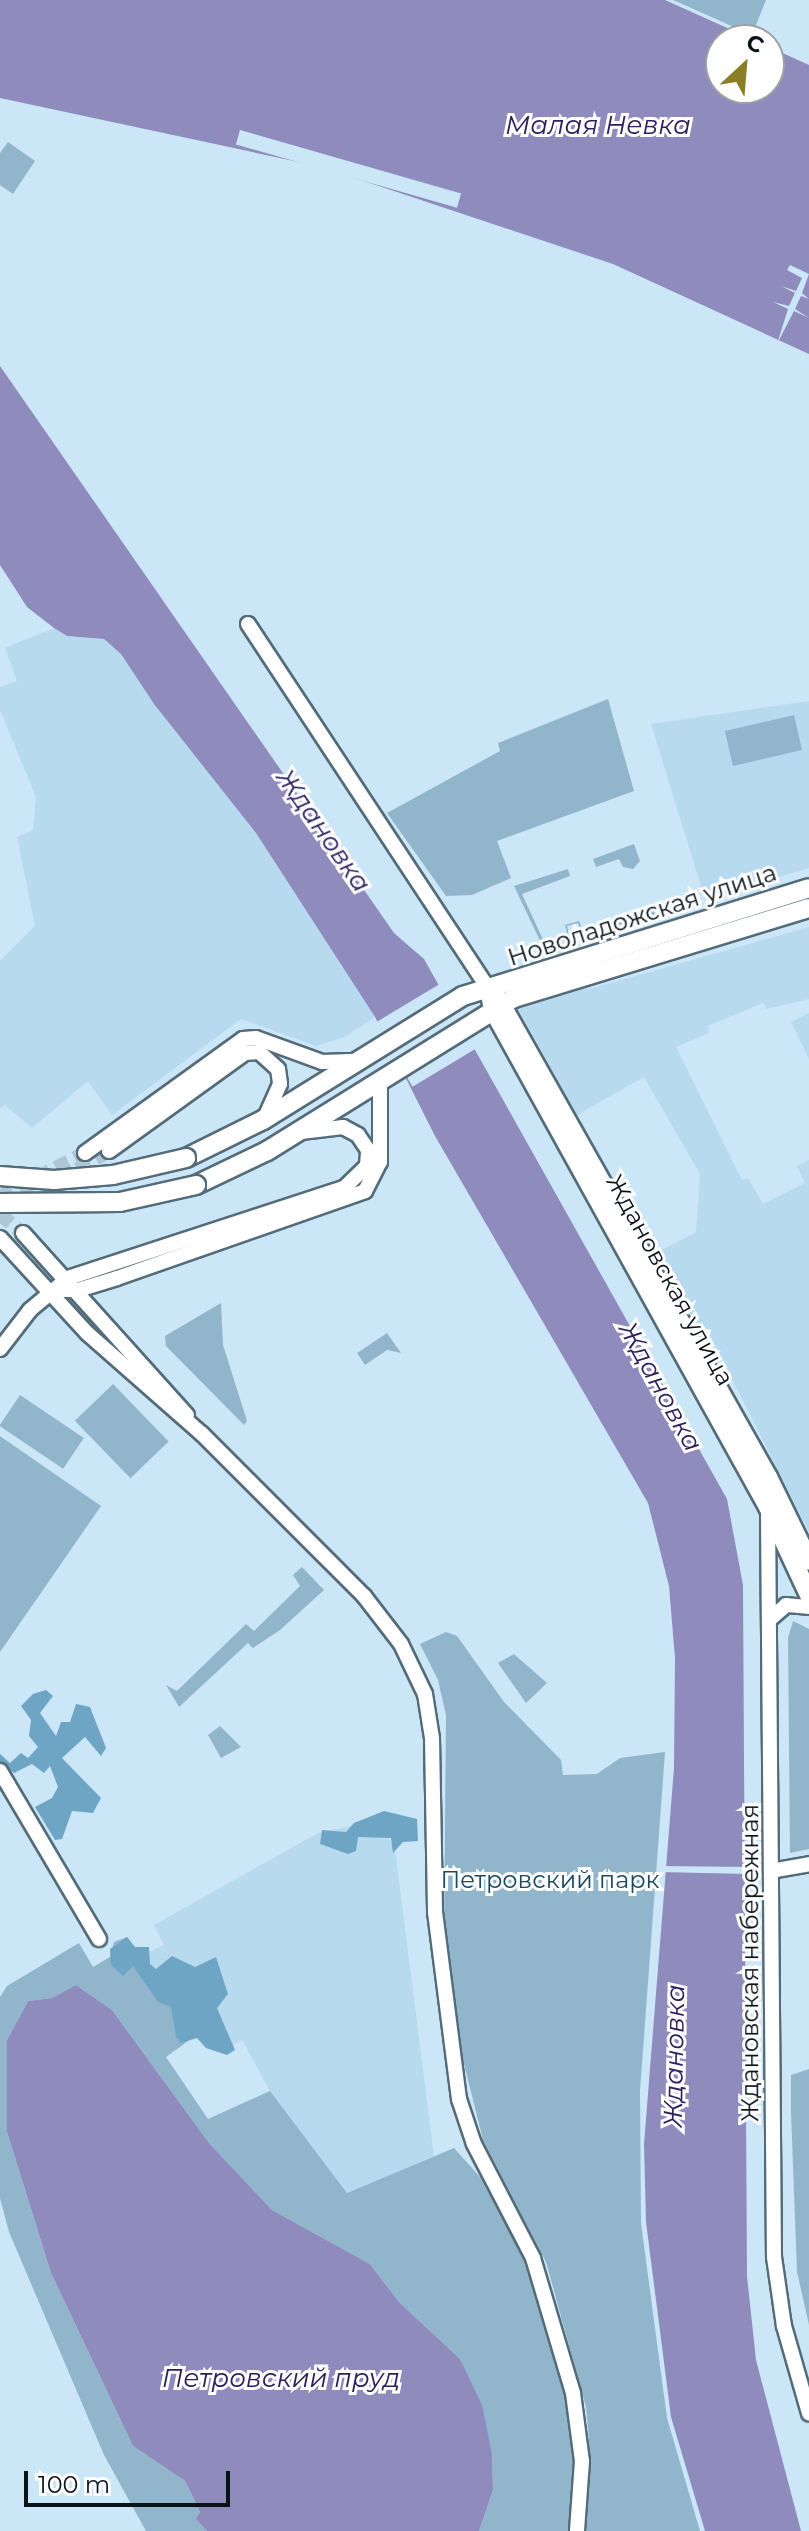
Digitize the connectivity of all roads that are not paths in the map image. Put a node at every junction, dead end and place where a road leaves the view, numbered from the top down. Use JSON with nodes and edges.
{"nodes":[{"id":1,"x":248,"y":624,"type":"dead end"},
{"id":2,"x":809,"y":888,"type":"edge"},
{"id":3,"x":809,"y":908,"type":"edge"},
{"id":4,"x":489,"y":989,"type":"junction"},
{"id":5,"x":492,"y":1011,"type":"junction"},
{"id":6,"x":361,"y":1060,"type":"junction"},
{"id":7,"x":388,"y":1077,"type":"junction"},
{"id":8,"x":263,"y":1120,"type":"junction"},
{"id":9,"x":294,"y":1134,"type":"junction"},
{"id":10,"x":109,"y":1151,"type":"tunnel mouth"},
{"id":11,"x":85,"y":1153,"type":"tunnel mouth"},
{"id":12,"x":0,"y":1176,"type":"edge"},
{"id":13,"x":0,"y":1203,"type":"edge"},
{"id":14,"x":23,"y":1233,"type":"tunnel mouth"},
{"id":15,"x":0,"y":1238,"type":"edge"},
{"id":16,"x":68,"y":1278,"type":"junction"},
{"id":17,"x":50,"y":1290,"type":"junction"},
{"id":18,"x":78,"y":1290,"type":"junction"},
{"id":19,"x":0,"y":1349,"type":"edge"},
{"id":20,"x":202,"y":1434,"type":"junction"},
{"id":21,"x":768,"y":1507,"type":"junction"},
{"id":22,"x":809,"y":1561,"type":"edge"},
{"id":23,"x":809,"y":1595,"type":"edge"},
{"id":24,"x":809,"y":1607,"type":"edge"},
{"id":25,"x":769,"y":1620,"type":"junction"},
{"id":26,"x":0,"y":1771,"type":"edge"},
{"id":27,"x":809,"y":1864,"type":"edge"},
{"id":28,"x":771,"y":1871,"type":"junction"},
{"id":29,"x":99,"y":1939,"type":"dead end"},
{"id":30,"x":809,"y":2413,"type":"edge"},
{"id":31,"x":577,"y":2531,"type":"edge"}],
"edges":[{"from":1,"to":4,"type":"street","name":"Ждановская улица"},
{"from":2,"to":4,"type":"main road","name":"Новоладожская улица"},
{"from":3,"to":5,"type":"main road","name":"Новоладожская улица"},
{"from":4,"to":5,"type":"main road","name":"Ждановская улица"},
{"from":4,"to":6,"type":"main road","name":"Новоладожская улица"},
{"from":5,"to":7,"type":"main road","name":"Новоладожская улица"},
{"from":5,"to":21,"type":"main road","name":"Ждановская улица"},
{"from":5,"to":22,"type":"main road","name":"Ждановская улица"},
{"from":6,"to":8,"type":"main road","name":"Новоладожская улица"},
{"from":6,"to":11,"type":"street"},
{"from":7,"to":9,"type":"main road","name":"Новоладожская улица"},
{"from":7,"to":18,"type":"street"},
{"from":8,"to":10,"type":"street"},
{"from":8,"to":12,"type":"main road","name":"Новоладожская улица","bridge":true},
{"from":9,"to":13,"type":"main road","name":"Новоладожская улица","bridge":true},
{"from":9,"to":16,"type":"street"},
{"from":14,"to":16,"type":"street"},
{"from":15,"to":17,"type":"street"},
{"from":16,"to":17,"type":"street"},
{"from":16,"to":18,"type":"street"},
{"from":17,"to":18,"type":"street"},
{"from":17,"to":19,"type":"street"},
{"from":17,"to":20,"type":"street"},
{"from":18,"to":20,"type":"street"},
{"from":20,"to":31,"type":"street"},
{"from":21,"to":23,"type":"main road","name":"Ждановская улица"},
{"from":21,"to":25,"type":"street","name":"Ждановская набережная"},
{"from":24,"to":25,"type":"street"},
{"from":25,"to":28,"type":"street","name":"Ждановская набережная"},
{"from":26,"to":29,"type":"street"},
{"from":27,"to":28,"type":"street"},
{"from":28,"to":30,"type":"street","name":"Ждановская набережная"}]}
